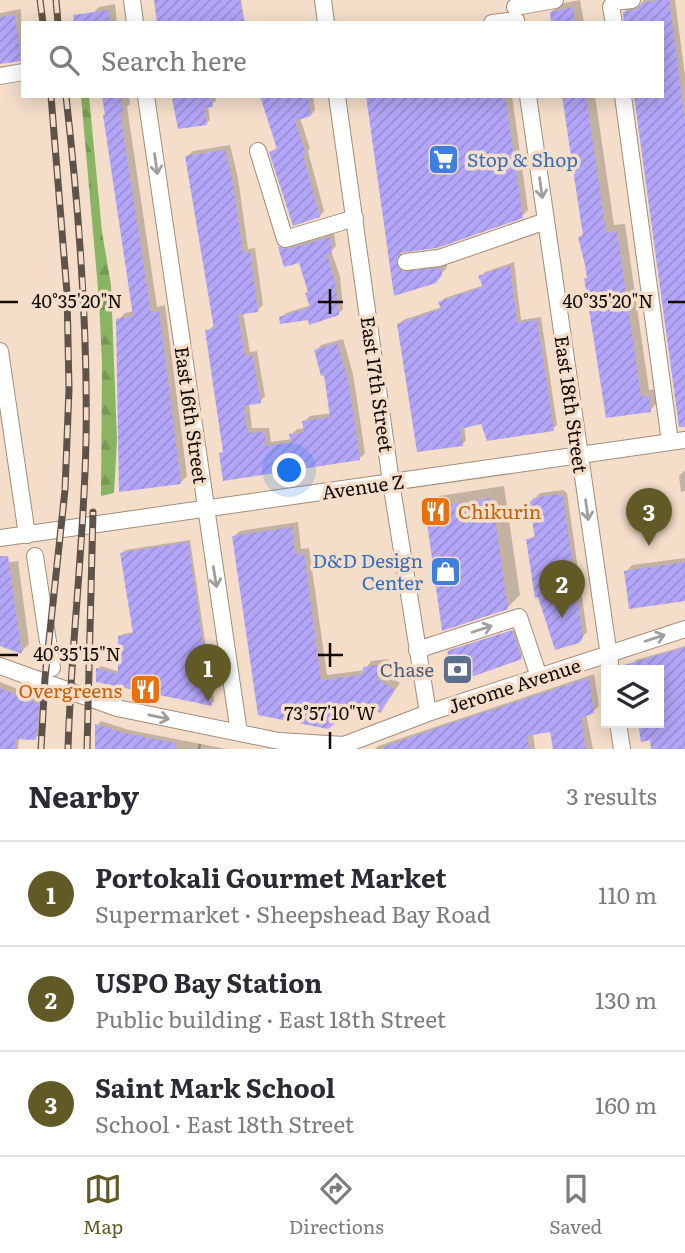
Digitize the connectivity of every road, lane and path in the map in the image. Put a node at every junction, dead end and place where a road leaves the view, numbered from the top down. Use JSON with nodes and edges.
{"nodes":[{"id":1,"x":132,"y":0,"type":"edge"},
{"id":2,"x":323,"y":0,"type":"edge"},
{"id":3,"x":555,"y":0,"type":"edge"},
{"id":4,"x":632,"y":0,"type":"edge"},
{"id":5,"x":515,"y":12,"type":"edge"},
{"id":6,"x":135,"y":21,"type":"edge"},
{"id":7,"x":326,"y":21,"type":"edge"},
{"id":8,"x":496,"y":21,"type":"edge"},
{"id":9,"x":614,"y":21,"type":"edge"},
{"id":10,"x":21,"y":72,"type":"edge"},
{"id":11,"x":0,"y":76,"type":"edge"},
{"id":12,"x":146,"y":98,"type":"edge"},
{"id":13,"x":337,"y":98,"type":"edge"},
{"id":14,"x":527,"y":98,"type":"edge"},
{"id":15,"x":623,"y":98,"type":"edge"},
{"id":16,"x":258,"y":151,"type":"dead end"},
{"id":17,"x":355,"y":219,"type":"junction"},
{"id":18,"x":546,"y":221,"type":"junction"},
{"id":19,"x":406,"y":262,"type":"dead end"},
{"id":20,"x":0,"y":351,"type":"edge"},
{"id":21,"x":678,"y":441,"type":"edge"},
{"id":22,"x":579,"y":455,"type":"junction"},
{"id":23,"x":8,"y":465,"type":"edge"},
{"id":24,"x":391,"y":482,"type":"junction"},
{"id":25,"x":205,"y":509,"type":"junction"},
{"id":26,"x":27,"y":534,"type":"junction"},
{"id":27,"x":0,"y":538,"type":"edge"},
{"id":28,"x":35,"y":556,"type":"dead end"},
{"id":29,"x":685,"y":629,"type":"edge"},
{"id":30,"x":417,"y":650,"type":"junction"},
{"id":31,"x":609,"y":662,"type":"edge"},
{"id":32,"x":0,"y":666,"type":"edge"},
{"id":33,"x":52,"y":668,"type":"dead end"},
{"id":34,"x":539,"y":677,"type":"junction"},
{"id":35,"x":428,"y":713,"type":"junction"},
{"id":36,"x":619,"y":728,"type":"edge"},
{"id":37,"x":239,"y":733,"type":"junction"},
{"id":38,"x":200,"y":743,"type":"dead end"},
{"id":39,"x":286,"y":745,"type":"edge"},
{"id":40,"x":344,"y":747,"type":"edge"},
{"id":41,"x":199,"y":749,"type":"edge"},
{"id":42,"x":622,"y":749,"type":"edge"}],
"edges":[{"from":1,"to":6,"type":"street"},
{"from":2,"to":7,"type":"street"},
{"from":3,"to":5,"type":"street"},
{"from":4,"to":9,"type":"street"},
{"from":5,"to":8,"type":"street"},
{"from":10,"to":11,"type":"street"},
{"from":12,"to":25,"type":"street","name":"East 16th Street","one_way":true},
{"from":13,"to":17,"type":"street","name":"East 17th Street"},
{"from":14,"to":18,"type":"street","name":"East 18th Street","one_way":true},
{"from":15,"to":21,"type":"street"},
{"from":16,"to":17,"type":"street"},
{"from":17,"to":24,"type":"street","name":"East 17th Street"},
{"from":18,"to":19,"type":"street"},
{"from":18,"to":22,"type":"street","name":"East 18th Street"},
{"from":20,"to":23,"type":"street"},
{"from":21,"to":22,"type":"street","name":"Avenue Z"},
{"from":22,"to":24,"type":"street","name":"Avenue Z"},
{"from":22,"to":31,"type":"street","name":"East 18th Street","one_way":true},
{"from":23,"to":26,"type":"street"},
{"from":24,"to":25,"type":"street","name":"Avenue Z"},
{"from":24,"to":30,"type":"street","name":"East 17th Street"},
{"from":25,"to":26,"type":"street","name":"Avenue Z"},
{"from":25,"to":37,"type":"street","name":"East 16th Street","one_way":true},
{"from":26,"to":27,"type":"street","name":"Avenue Z"},
{"from":28,"to":33,"type":"street"},
{"from":31,"to":29,"type":"street","name":"Jerome Avenue","one_way":true},
{"from":30,"to":34,"type":"street","one_way":true},
{"from":30,"to":35,"type":"street","name":"East 17th Street"},
{"from":31,"to":34,"type":"street","name":"Jerome Avenue"},
{"from":32,"to":37,"type":"street","one_way":true},
{"from":34,"to":35,"type":"street","name":"Jerome Avenue"},
{"from":35,"to":40,"type":"street","name":"Jerome Avenue"},
{"from":36,"to":42,"type":"street"},
{"from":37,"to":39,"type":"street"},
{"from":38,"to":41,"type":"path"},
{"from":39,"to":40,"type":"street"}]}
